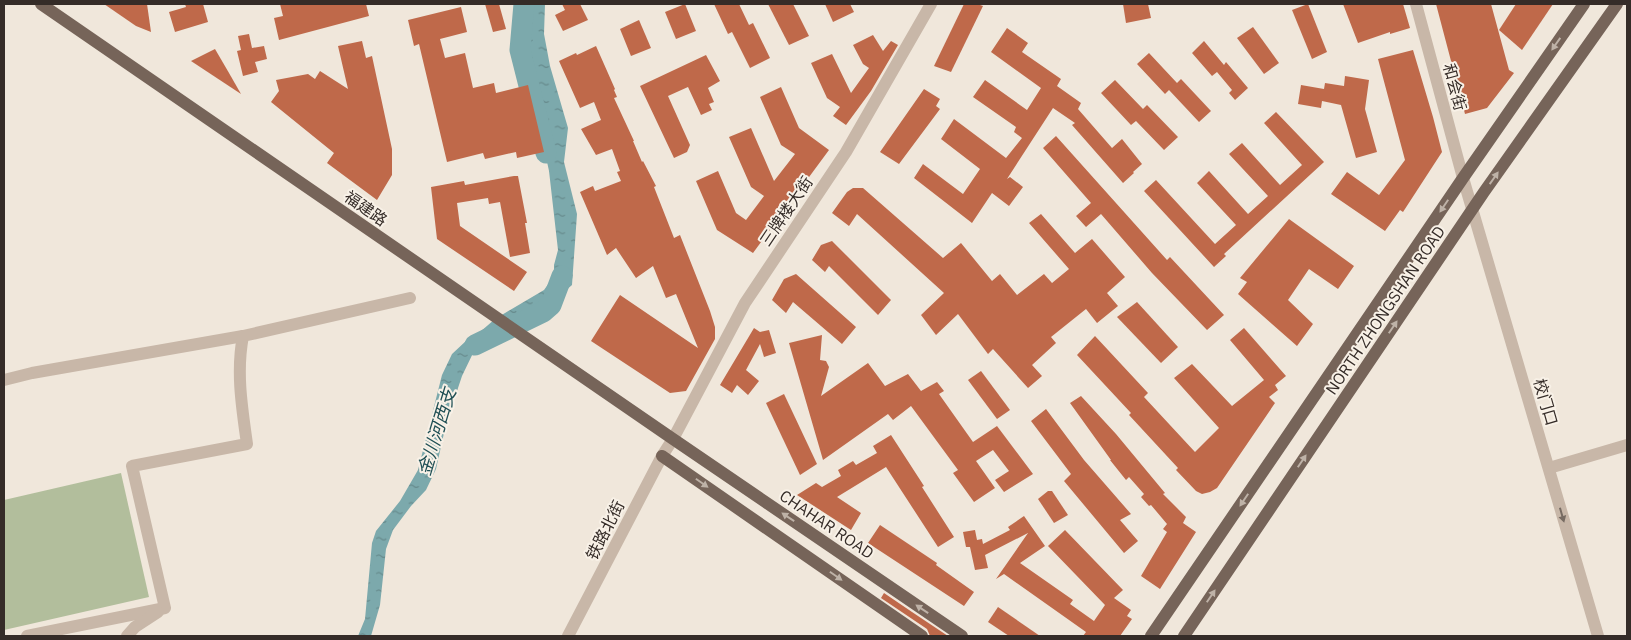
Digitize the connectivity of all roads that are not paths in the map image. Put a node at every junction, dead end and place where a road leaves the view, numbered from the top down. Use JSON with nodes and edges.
{"nodes":[{"id":1,"x":41,"y":4,"type":"edge"},
{"id":2,"x":931,"y":4,"type":"edge"},
{"id":3,"x":1416,"y":4,"type":"edge"},
{"id":4,"x":1584,"y":4,"type":"edge"},
{"id":5,"x":1617,"y":4,"type":"edge"},
{"id":6,"x":1463,"y":178,"type":"junction"},
{"id":7,"x":1473,"y":208,"type":"junction"},
{"id":8,"x":410,"y":298,"type":"dead end"},
{"id":9,"x":242,"y":336,"type":"junction"},
{"id":10,"x":4,"y":380,"type":"edge"},
{"id":11,"x":673,"y":439,"type":"junction"},
{"id":12,"x":1627,"y":445,"type":"edge"},
{"id":13,"x":662,"y":456,"type":"junction"},
{"id":14,"x":1549,"y":468,"type":"junction"},
{"id":15,"x":165,"y":608,"type":"junction"},
{"id":16,"x":27,"y":636,"type":"edge"},
{"id":17,"x":127,"y":636,"type":"edge"},
{"id":18,"x":568,"y":636,"type":"edge"},
{"id":19,"x":922,"y":636,"type":"edge"},
{"id":20,"x":962,"y":636,"type":"edge"},
{"id":21,"x":1151,"y":636,"type":"edge"},
{"id":22,"x":1184,"y":636,"type":"edge"},
{"id":23,"x":1598,"y":636,"type":"edge"}],
"edges":[{"from":1,"to":11,"type":"main road","name":"福建路"},
{"from":2,"to":11,"type":"street","name":"三牌楼大街"},
{"from":3,"to":6,"type":"street","name":"和会街"},
{"from":4,"to":6,"type":"main road","name":"NORTH ZHONGSHAN ROAD","one_way":true},
{"from":7,"to":5,"type":"main road","name":"NORTH ZHONGSHAN ROAD","one_way":true},
{"from":6,"to":7,"type":"street","name":"校门口"},
{"from":6,"to":21,"type":"main road","name":"NORTH ZHONGSHAN ROAD","one_way":true},
{"from":7,"to":14,"type":"street","name":"校门口"},
{"from":22,"to":7,"type":"main road","name":"NORTH ZHONGSHAN ROAD","one_way":true},
{"from":8,"to":9,"type":"street"},
{"from":9,"to":10,"type":"street"},
{"from":9,"to":15,"type":"street"},
{"from":11,"to":13,"type":"street","name":"铁路北街"},
{"from":20,"to":11,"type":"main road","name":"CHAHAR ROAD","one_way":true},
{"from":12,"to":14,"type":"street"},
{"from":13,"to":18,"type":"street","name":"铁路北街"},
{"from":13,"to":19,"type":"main road","one_way":true},
{"from":14,"to":23,"type":"street","name":"校门口","one_way":true},
{"from":15,"to":16,"type":"street"},
{"from":15,"to":17,"type":"street"}]}
